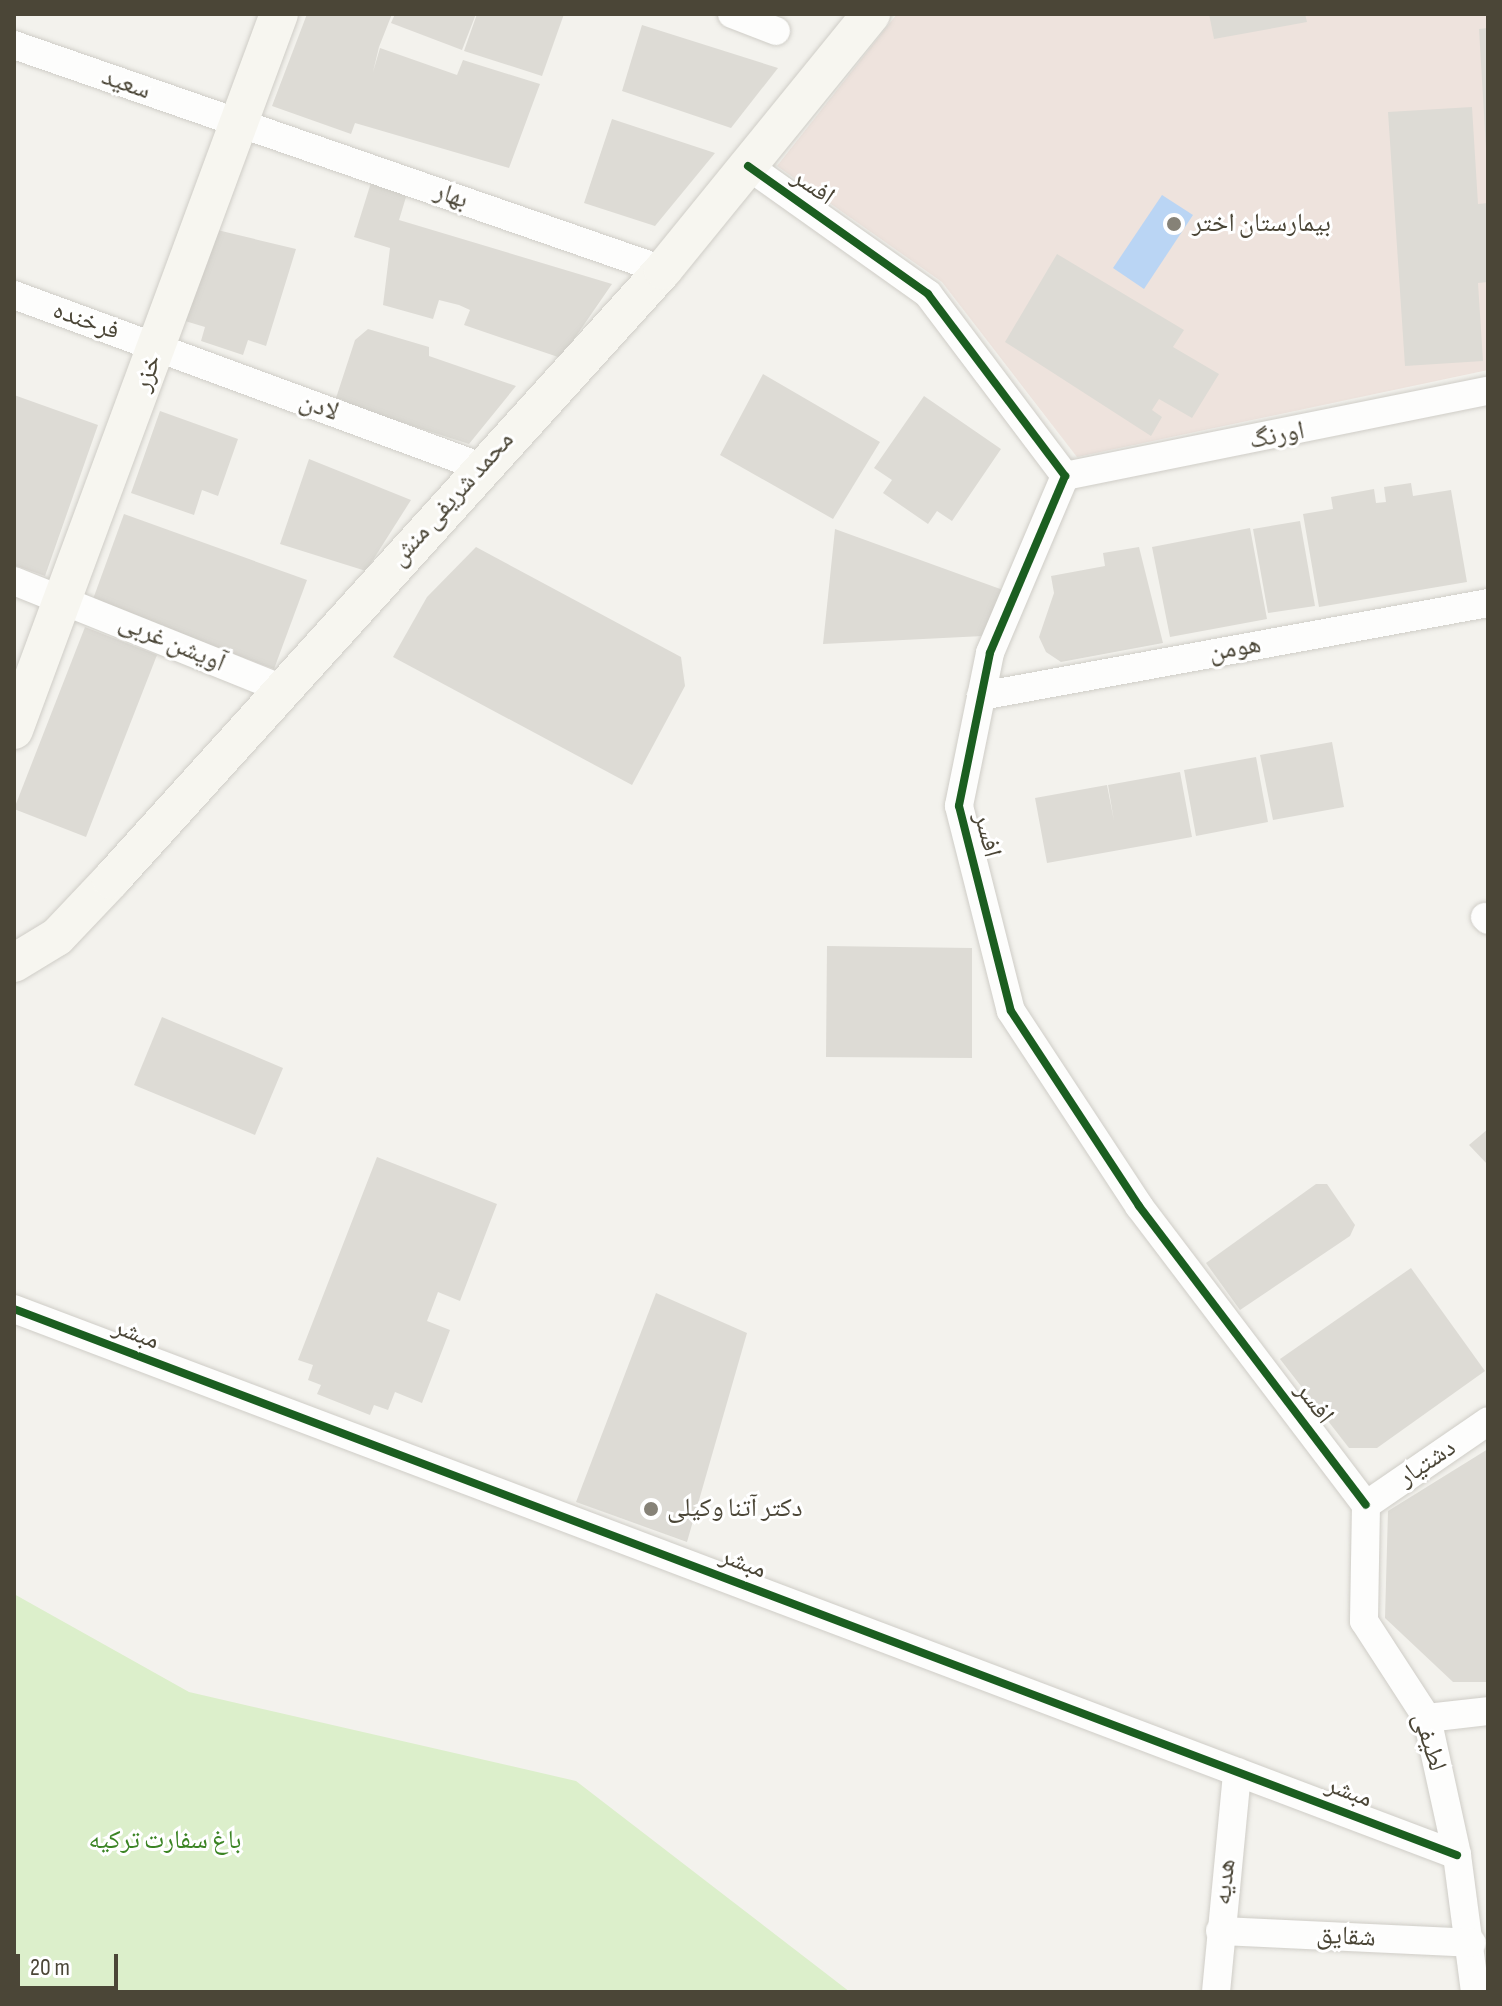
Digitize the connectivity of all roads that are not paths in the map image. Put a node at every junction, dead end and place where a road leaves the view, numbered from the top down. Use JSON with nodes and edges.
{"nodes":[{"id":1,"x":279,"y":14,"type":"edge"},
{"id":2,"x":732,"y":14,"type":"edge"},
{"id":3,"x":871,"y":14,"type":"edge"},
{"id":4,"x":776,"y":31,"type":"dead end"},
{"id":5,"x":14,"y":45,"type":"edge"},
{"id":6,"x":239,"y":123,"type":"junction"},
{"id":7,"x":748,"y":166,"type":"junction"},
{"id":8,"x":663,"y":270,"type":"junction"},
{"id":9,"x":14,"y":295,"type":"edge"},
{"id":10,"x":158,"y":347,"type":"junction"},
{"id":11,"x":1488,"y":391,"type":"edge"},
{"id":12,"x":480,"y":466,"type":"junction"},
{"id":13,"x":1065,"y":476,"type":"junction"},
{"id":14,"x":14,"y":581,"type":"edge"},
{"id":15,"x":62,"y":597,"type":"junction"},
{"id":16,"x":1488,"y":603,"type":"edge"},
{"id":17,"x":282,"y":689,"type":"junction"},
{"id":18,"x":981,"y":696,"type":"junction"},
{"id":19,"x":14,"y":730,"type":"edge"},
{"id":20,"x":111,"y":880,"type":"junction"},
{"id":21,"x":14,"y":932,"type":"edge"},
{"id":22,"x":14,"y":963,"type":"edge"},
{"id":23,"x":14,"y":1309,"type":"edge"},
{"id":24,"x":1488,"y":1421,"type":"edge"},
{"id":25,"x":1366,"y":1505,"type":"junction"},
{"id":26,"x":1488,"y":1711,"type":"edge"},
{"id":27,"x":1427,"y":1718,"type":"junction"},
{"id":28,"x":1237,"y":1772,"type":"junction"},
{"id":29,"x":1457,"y":1855,"type":"junction"},
{"id":30,"x":1220,"y":1931,"type":"junction"},
{"id":31,"x":1472,"y":1943,"type":"junction"},
{"id":32,"x":1216,"y":1992,"type":"edge"},
{"id":33,"x":1475,"y":1992,"type":"edge"}],
"edges":[{"from":1,"to":6,"type":"street","name":"خزر"},
{"from":2,"to":4,"type":"street"},
{"from":3,"to":7,"type":"street","name":"محمد شریفی منش"},
{"from":5,"to":6,"type":"street","name":"سعید"},
{"from":6,"to":8,"type":"street","name":"بهار"},
{"from":6,"to":10,"type":"street","name":"خزر"},
{"from":7,"to":8,"type":"street","name":"محمد شریفی منش"},
{"from":7,"to":13,"type":"street","name":"افسر"},
{"from":8,"to":12,"type":"street","name":"محمد شریفی منش"},
{"from":9,"to":10,"type":"street","name":"فرخنده"},
{"from":10,"to":12,"type":"street","name":"لادن"},
{"from":10,"to":15,"type":"street","name":"خزر"},
{"from":11,"to":13,"type":"street","name":"اورنگ"},
{"from":12,"to":17,"type":"street","name":"محمد شریفی منش"},
{"from":13,"to":18,"type":"street","name":"افسر"},
{"from":14,"to":15,"type":"street","name":"آویشن غربی"},
{"from":15,"to":17,"type":"street","name":"آویشن غربی"},
{"from":15,"to":19,"type":"street","name":"خزر"},
{"from":16,"to":18,"type":"street","name":"هومن"},
{"from":17,"to":20,"type":"street","name":"محمد شریفی منش"},
{"from":18,"to":25,"type":"street","name":"افسر"},
{"from":20,"to":21,"type":"street"},
{"from":20,"to":22,"type":"street","name":"محمد شریفی منش"},
{"from":23,"to":28,"type":"street","name":"مبشر"},
{"from":24,"to":25,"type":"street","name":"دشتیار"},
{"from":25,"to":27,"type":"street","name":"لطیفی"},
{"from":26,"to":27,"type":"street"},
{"from":27,"to":29,"type":"street","name":"لطیفی"},
{"from":28,"to":29,"type":"street","name":"مبشر"},
{"from":28,"to":30,"type":"street","name":"هدیه"},
{"from":29,"to":31,"type":"street","name":"لطیفی"},
{"from":30,"to":31,"type":"street","name":"شقایق"},
{"from":30,"to":32,"type":"street","name":"هدیه"},
{"from":31,"to":33,"type":"street","name":"لطیفی"}]}
